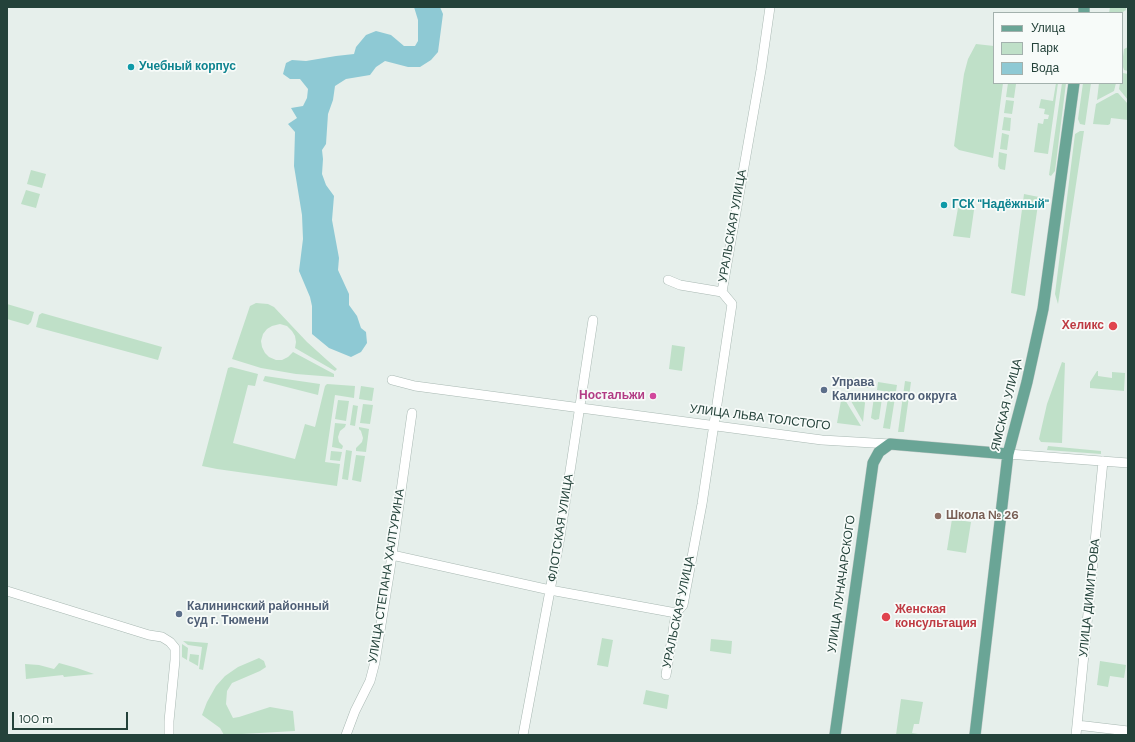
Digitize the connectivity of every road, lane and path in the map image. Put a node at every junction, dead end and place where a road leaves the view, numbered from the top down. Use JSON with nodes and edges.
{"nodes":[{"id":1,"x":770,"y":7,"type":"edge"},
{"id":2,"x":1074,"y":84,"type":"edge"},
{"id":3,"x":668,"y":280,"type":"dead end"},
{"id":4,"x":722,"y":292,"type":"junction"},
{"id":5,"x":593,"y":320,"type":"dead end"},
{"id":6,"x":392,"y":380,"type":"dead end"},
{"id":7,"x":579,"y":408,"type":"junction"},
{"id":8,"x":412,"y":413,"type":"dead end"},
{"id":9,"x":713,"y":426,"type":"junction"},
{"id":10,"x":890,"y":444,"type":"junction"},
{"id":11,"x":1008,"y":454,"type":"junction"},
{"id":12,"x":1104,"y":461,"type":"junction"},
{"id":13,"x":1128,"y":463,"type":"edge"},
{"id":14,"x":392,"y":555,"type":"junction"},
{"id":15,"x":550,"y":590,"type":"junction"},
{"id":16,"x":7,"y":591,"type":"edge"},
{"id":17,"x":676,"y":613,"type":"junction"},
{"id":18,"x":666,"y":675,"type":"dead end"},
{"id":19,"x":1078,"y":725,"type":"junction"},
{"id":20,"x":1128,"y":731,"type":"edge"},
{"id":21,"x":169,"y":735,"type":"edge"},
{"id":22,"x":346,"y":735,"type":"edge"},
{"id":23,"x":522,"y":735,"type":"edge"},
{"id":24,"x":834,"y":735,"type":"edge"},
{"id":25,"x":975,"y":735,"type":"edge"},
{"id":26,"x":1076,"y":735,"type":"edge"}],
"edges":[{"from":1,"to":4,"type":"street","name":"УРАЛЬСКАЯ УЛИЦА"},
{"from":2,"to":11,"type":"main road","name":"ЯМСКАЯ УЛИЦА"},
{"from":3,"to":4,"type":"street"},
{"from":4,"to":9,"type":"street","name":"УРАЛЬСКАЯ УЛИЦА"},
{"from":5,"to":7,"type":"street","name":"ФЛОТСКАЯ УЛИЦА"},
{"from":6,"to":7,"type":"street","name":"УЛИЦА ЛЬВА ТОЛСТОГО"},
{"from":7,"to":9,"type":"street","name":"УЛИЦА ЛЬВА ТОЛСТОГО"},
{"from":7,"to":15,"type":"street","name":"ФЛОТСКАЯ УЛИЦА"},
{"from":8,"to":14,"type":"street","name":"УЛИЦА СТЕПАНА ХАЛТУРИНА"},
{"from":9,"to":10,"type":"street","name":"УЛИЦА ЛЬВА ТОЛСТОГО"},
{"from":9,"to":17,"type":"street","name":"УРАЛЬСКАЯ УЛИЦА"},
{"from":10,"to":11,"type":"main road","name":"УЛИЦА ЛЬВА ТОЛСТОГО"},
{"from":10,"to":24,"type":"main road","name":"УЛИЦА ЛУНАЧАРСКОГО"},
{"from":11,"to":12,"type":"street","name":"УЛИЦА ЛЬВА ТОЛСТОГО"},
{"from":11,"to":25,"type":"main road","name":"ЯМСКАЯ УЛИЦА"},
{"from":12,"to":13,"type":"street","name":"УЛИЦА ЛЬВА ТОЛСТОГО"},
{"from":12,"to":19,"type":"street","name":"УЛИЦА ДИМИТРОВА"},
{"from":14,"to":15,"type":"street"},
{"from":14,"to":22,"type":"street","name":"УЛИЦА СТЕПАНА ХАЛТУРИНА"},
{"from":15,"to":17,"type":"street"},
{"from":15,"to":23,"type":"street","name":"ФЛОТСКАЯ УЛИЦА"},
{"from":16,"to":21,"type":"street"},
{"from":17,"to":18,"type":"street","name":"УРАЛЬСКАЯ УЛИЦА"},
{"from":19,"to":20,"type":"street"},
{"from":19,"to":26,"type":"street","name":"УЛИЦА ДИМИТРОВА"}]}
